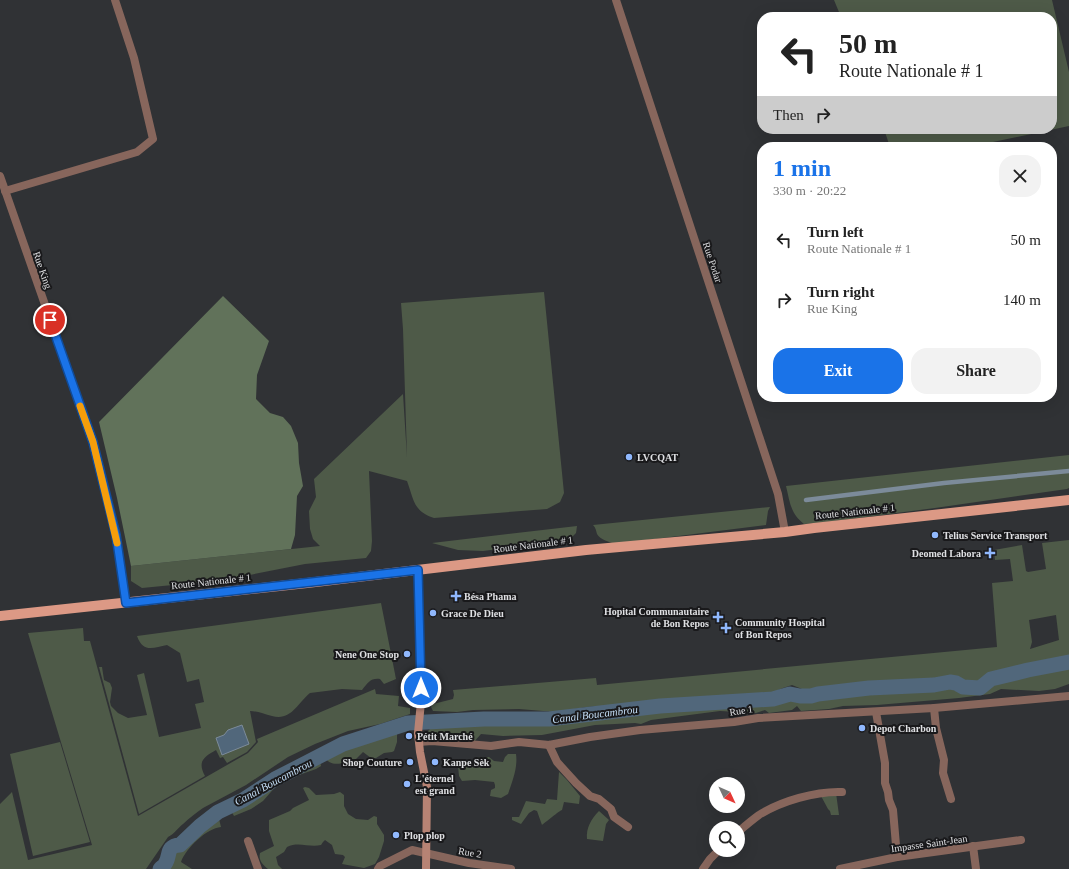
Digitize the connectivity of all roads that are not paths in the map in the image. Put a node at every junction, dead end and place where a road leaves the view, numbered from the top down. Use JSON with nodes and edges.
{"nodes":[{"id":1,"x":115,"y":0,"type":"edge"},
{"id":2,"x":616,"y":0,"type":"edge"},
{"id":3,"x":0,"y":176,"type":"edge"},
{"id":4,"x":5,"y":191,"type":"junction"},
{"id":5,"x":1069,"y":500,"type":"edge"},
{"id":6,"x":786,"y":532,"type":"junction"},
{"id":7,"x":418,"y":570,"type":"junction"},
{"id":8,"x":126,"y":603,"type":"junction"},
{"id":9,"x":0,"y":616,"type":"edge"},
{"id":10,"x":1069,"y":696,"type":"edge"},
{"id":11,"x":934,"y":708,"type":"junction"},
{"id":12,"x":876,"y":712,"type":"junction"},
{"id":13,"x":419,"y":742,"type":"junction"},
{"id":14,"x":549,"y":746,"type":"junction"},
{"id":15,"x":842,"y":792,"type":"dead end"},
{"id":16,"x":950,"y":800,"type":"dead end"},
{"id":17,"x":745,"y":826,"type":"edge"},
{"id":18,"x":628,"y":828,"type":"dead end"},
{"id":19,"x":1021,"y":840,"type":"dead end"},
{"id":20,"x":248,"y":841,"type":"dead end"},
{"id":21,"x":973,"y":846,"type":"junction"},
{"id":22,"x":427,"y":853,"type":"junction"},
{"id":23,"x":712,"y":857,"type":"edge"},
{"id":24,"x":897,"y":857,"type":"junction"},
{"id":25,"x":258,"y":869,"type":"edge"},
{"id":26,"x":378,"y":869,"type":"edge"},
{"id":27,"x":426,"y":869,"type":"edge"},
{"id":28,"x":511,"y":869,"type":"edge"},
{"id":29,"x":703,"y":869,"type":"edge"},
{"id":30,"x":840,"y":869,"type":"edge"},
{"id":31,"x":976,"y":869,"type":"edge"}],
"edges":[{"from":1,"to":4,"type":"street"},
{"from":2,"to":6,"type":"street","name":"Rue Podar"},
{"from":3,"to":4,"type":"street","name":"Rue King"},
{"from":4,"to":8,"type":"street","name":"Rue King"},
{"from":5,"to":6,"type":"main road","name":"Route Nationale # 1"},
{"from":6,"to":7,"type":"main road","name":"Route Nationale # 1"},
{"from":7,"to":8,"type":"main road","name":"Route Nationale # 1"},
{"from":7,"to":13,"type":"street"},
{"from":8,"to":9,"type":"main road","name":"Route Nationale # 1"},
{"from":10,"to":11,"type":"street","name":"Rue 1"},
{"from":11,"to":12,"type":"street","name":"Rue 1"},
{"from":11,"to":16,"type":"street"},
{"from":12,"to":14,"type":"street","name":"Rue 1"},
{"from":12,"to":24,"type":"street"},
{"from":13,"to":14,"type":"street","name":"Rue 1"},
{"from":13,"to":22,"type":"street"},
{"from":14,"to":18,"type":"street"},
{"from":15,"to":17,"type":"street"},
{"from":19,"to":21,"type":"street","name":"Impasse Saint-Jean"},
{"from":20,"to":25,"type":"street"},
{"from":21,"to":24,"type":"street","name":"Impasse Saint-Jean"},
{"from":21,"to":31,"type":"street"},
{"from":22,"to":26,"type":"street","name":"Rue 2"},
{"from":22,"to":27,"type":"street"},
{"from":22,"to":28,"type":"street","name":"Rue 2"},
{"from":23,"to":29,"type":"street"},
{"from":24,"to":30,"type":"street","name":"Impasse Saint-Jean"}]}
